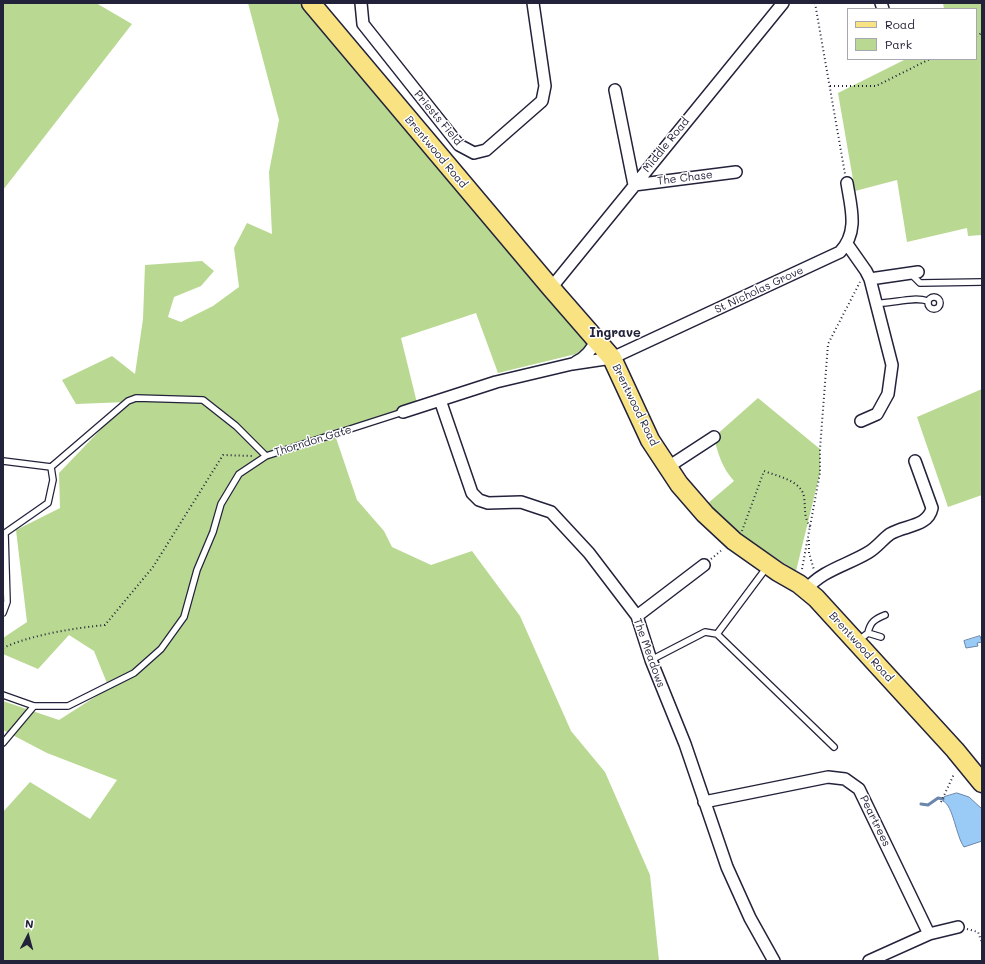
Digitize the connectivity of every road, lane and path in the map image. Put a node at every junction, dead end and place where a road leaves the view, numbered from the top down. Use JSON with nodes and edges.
{"nodes":[{"id":1,"x":312,"y":3,"type":"edge"},
{"id":2,"x":361,"y":3,"type":"edge"},
{"id":3,"x":533,"y":3,"type":"edge"},
{"id":4,"x":783,"y":3,"type":"edge"},
{"id":5,"x":815,"y":3,"type":"edge"},
{"id":6,"x":928,"y":60,"type":"edge"},
{"id":7,"x":830,"y":86,"type":"junction"},
{"id":8,"x":615,"y":90,"type":"dead end"},
{"id":9,"x":736,"y":172,"type":"dead end"},
{"id":10,"x":847,"y":183,"type":"joint"},
{"id":11,"x":634,"y":185,"type":"junction"},
{"id":12,"x":847,"y":244,"type":"junction"},
{"id":13,"x":915,"y":273,"type":"joint"},
{"id":14,"x":870,"y":279,"type":"junction"},
{"id":15,"x":982,"y":282,"type":"edge"},
{"id":16,"x":551,"y":288,"type":"junction"},
{"id":17,"x":928,"y":302,"type":"dead end"},
{"id":18,"x":876,"y":303,"type":"junction"},
{"id":19,"x":596,"y":340,"type":"junction"},
{"id":20,"x":612,"y":358,"type":"junction"},
{"id":21,"x":572,"y":364,"type":"junction"},
{"id":22,"x":440,"y":400,"type":"junction"},
{"id":23,"x":403,"y":412,"type":"joint"},
{"id":24,"x":861,"y":421,"type":"dead end"},
{"id":25,"x":714,"y":436,"type":"dead end"},
{"id":26,"x":266,"y":456,"type":"junction"},
{"id":27,"x":3,"y":461,"type":"edge"},
{"id":28,"x":915,"y":461,"type":"dead end"},
{"id":29,"x":52,"y":467,"type":"junction"},
{"id":30,"x":668,"y":467,"type":"junction"},
{"id":31,"x":810,"y":527,"type":"junction"},
{"id":32,"x":735,"y":542,"type":"junction"},
{"id":33,"x":704,"y":565,"type":"joint"},
{"id":34,"x":768,"y":566,"type":"junction"},
{"id":35,"x":808,"y":584,"type":"junction"},
{"id":36,"x":3,"y":613,"type":"edge"},
{"id":37,"x":637,"y":616,"type":"junction"},
{"id":38,"x":885,"y":616,"type":"dead end"},
{"id":39,"x":717,"y":634,"type":"junction"},
{"id":40,"x":862,"y":637,"type":"junction"},
{"id":41,"x":881,"y":637,"type":"dead end"},
{"id":42,"x":3,"y":648,"type":"edge"},
{"id":43,"x":651,"y":660,"type":"junction"},
{"id":44,"x":3,"y":695,"type":"edge"},
{"id":45,"x":34,"y":706,"type":"junction"},
{"id":46,"x":3,"y":743,"type":"edge"},
{"id":47,"x":834,"y":747,"type":"dead end"},
{"id":48,"x":954,"y":774,"type":"dead end"},
{"id":49,"x":981,"y":777,"type":"edge"},
{"id":50,"x":704,"y":802,"type":"junction"},
{"id":51,"x":941,"y":802,"type":"dead end"},
{"id":52,"x":958,"y":927,"type":"joint"},
{"id":53,"x":929,"y":934,"type":"junction"},
{"id":54,"x":982,"y":943,"type":"edge"},
{"id":55,"x":774,"y":961,"type":"edge"},
{"id":56,"x":869,"y":961,"type":"edge"}],
"edges":[{"from":1,"to":16,"type":"main road","name":"Brentwood Road"},
{"from":2,"to":3,"type":"street","name":"Priests Field"},
{"from":4,"to":11,"type":"street","name":"Middle Road"},
{"from":5,"to":7,"type":"path"},
{"from":6,"to":7,"type":"path"},
{"from":7,"to":10,"type":"path"},
{"from":8,"to":11,"type":"street"},
{"from":9,"to":11,"type":"street","name":"The Chase"},
{"from":10,"to":12,"type":"street"},
{"from":11,"to":16,"type":"street","name":"Middle Road"},
{"from":12,"to":14,"type":"street"},
{"from":12,"to":20,"type":"street","name":"St Nicholas Grove"},
{"from":13,"to":14,"type":"street"},
{"from":13,"to":15,"type":"lane"},
{"from":14,"to":18,"type":"street"},
{"from":14,"to":31,"type":"path"},
{"from":16,"to":19,"type":"main road","name":"Brentwood Road"},
{"from":17,"to":18,"type":"lane"},
{"from":18,"to":24,"type":"street"},
{"from":19,"to":20,"type":"main road","name":"Brentwood Road"},
{"from":19,"to":21,"type":"street"},
{"from":20,"to":21,"type":"street","name":"Thorndon Gate"},
{"from":20,"to":30,"type":"main road","name":"Brentwood Road"},
{"from":21,"to":22,"type":"street","name":"Thorndon Gate"},
{"from":22,"to":23,"type":"street","name":"Thorndon Gate"},
{"from":22,"to":37,"type":"street","name":"The Meadows"},
{"from":23,"to":26,"type":"lane","name":"Thorndon Gate"},
{"from":25,"to":30,"type":"street"},
{"from":26,"to":29,"type":"lane","name":"Thorndon Gate"},
{"from":26,"to":42,"type":"path"},
{"from":26,"to":45,"type":"lane"},
{"from":27,"to":29,"type":"lane"},
{"from":28,"to":35,"type":"street"},
{"from":29,"to":36,"type":"lane"},
{"from":30,"to":32,"type":"main road","name":"Brentwood Road"},
{"from":31,"to":32,"type":"path"},
{"from":31,"to":35,"type":"path"},
{"from":31,"to":35,"type":"path"},
{"from":32,"to":33,"type":"path"},
{"from":32,"to":34,"type":"main road","name":"Brentwood Road"},
{"from":33,"to":37,"type":"street"},
{"from":34,"to":35,"type":"main road","name":"Brentwood Road"},
{"from":34,"to":39,"type":"lane"},
{"from":35,"to":40,"type":"main road","name":"Brentwood Road"},
{"from":37,"to":43,"type":"street","name":"The Meadows"},
{"from":38,"to":40,"type":"lane"},
{"from":39,"to":43,"type":"lane"},
{"from":39,"to":47,"type":"lane"},
{"from":40,"to":41,"type":"lane"},
{"from":40,"to":49,"type":"main road","name":"Brentwood Road"},
{"from":43,"to":50,"type":"street","name":"The Meadows"},
{"from":44,"to":45,"type":"lane"},
{"from":45,"to":46,"type":"lane"},
{"from":48,"to":51,"type":"path"},
{"from":50,"to":53,"type":"street","name":"Peartrees"},
{"from":50,"to":55,"type":"street","name":"The Meadows"},
{"from":52,"to":53,"type":"street"},
{"from":52,"to":54,"type":"path"},
{"from":53,"to":56,"type":"street"}]}
